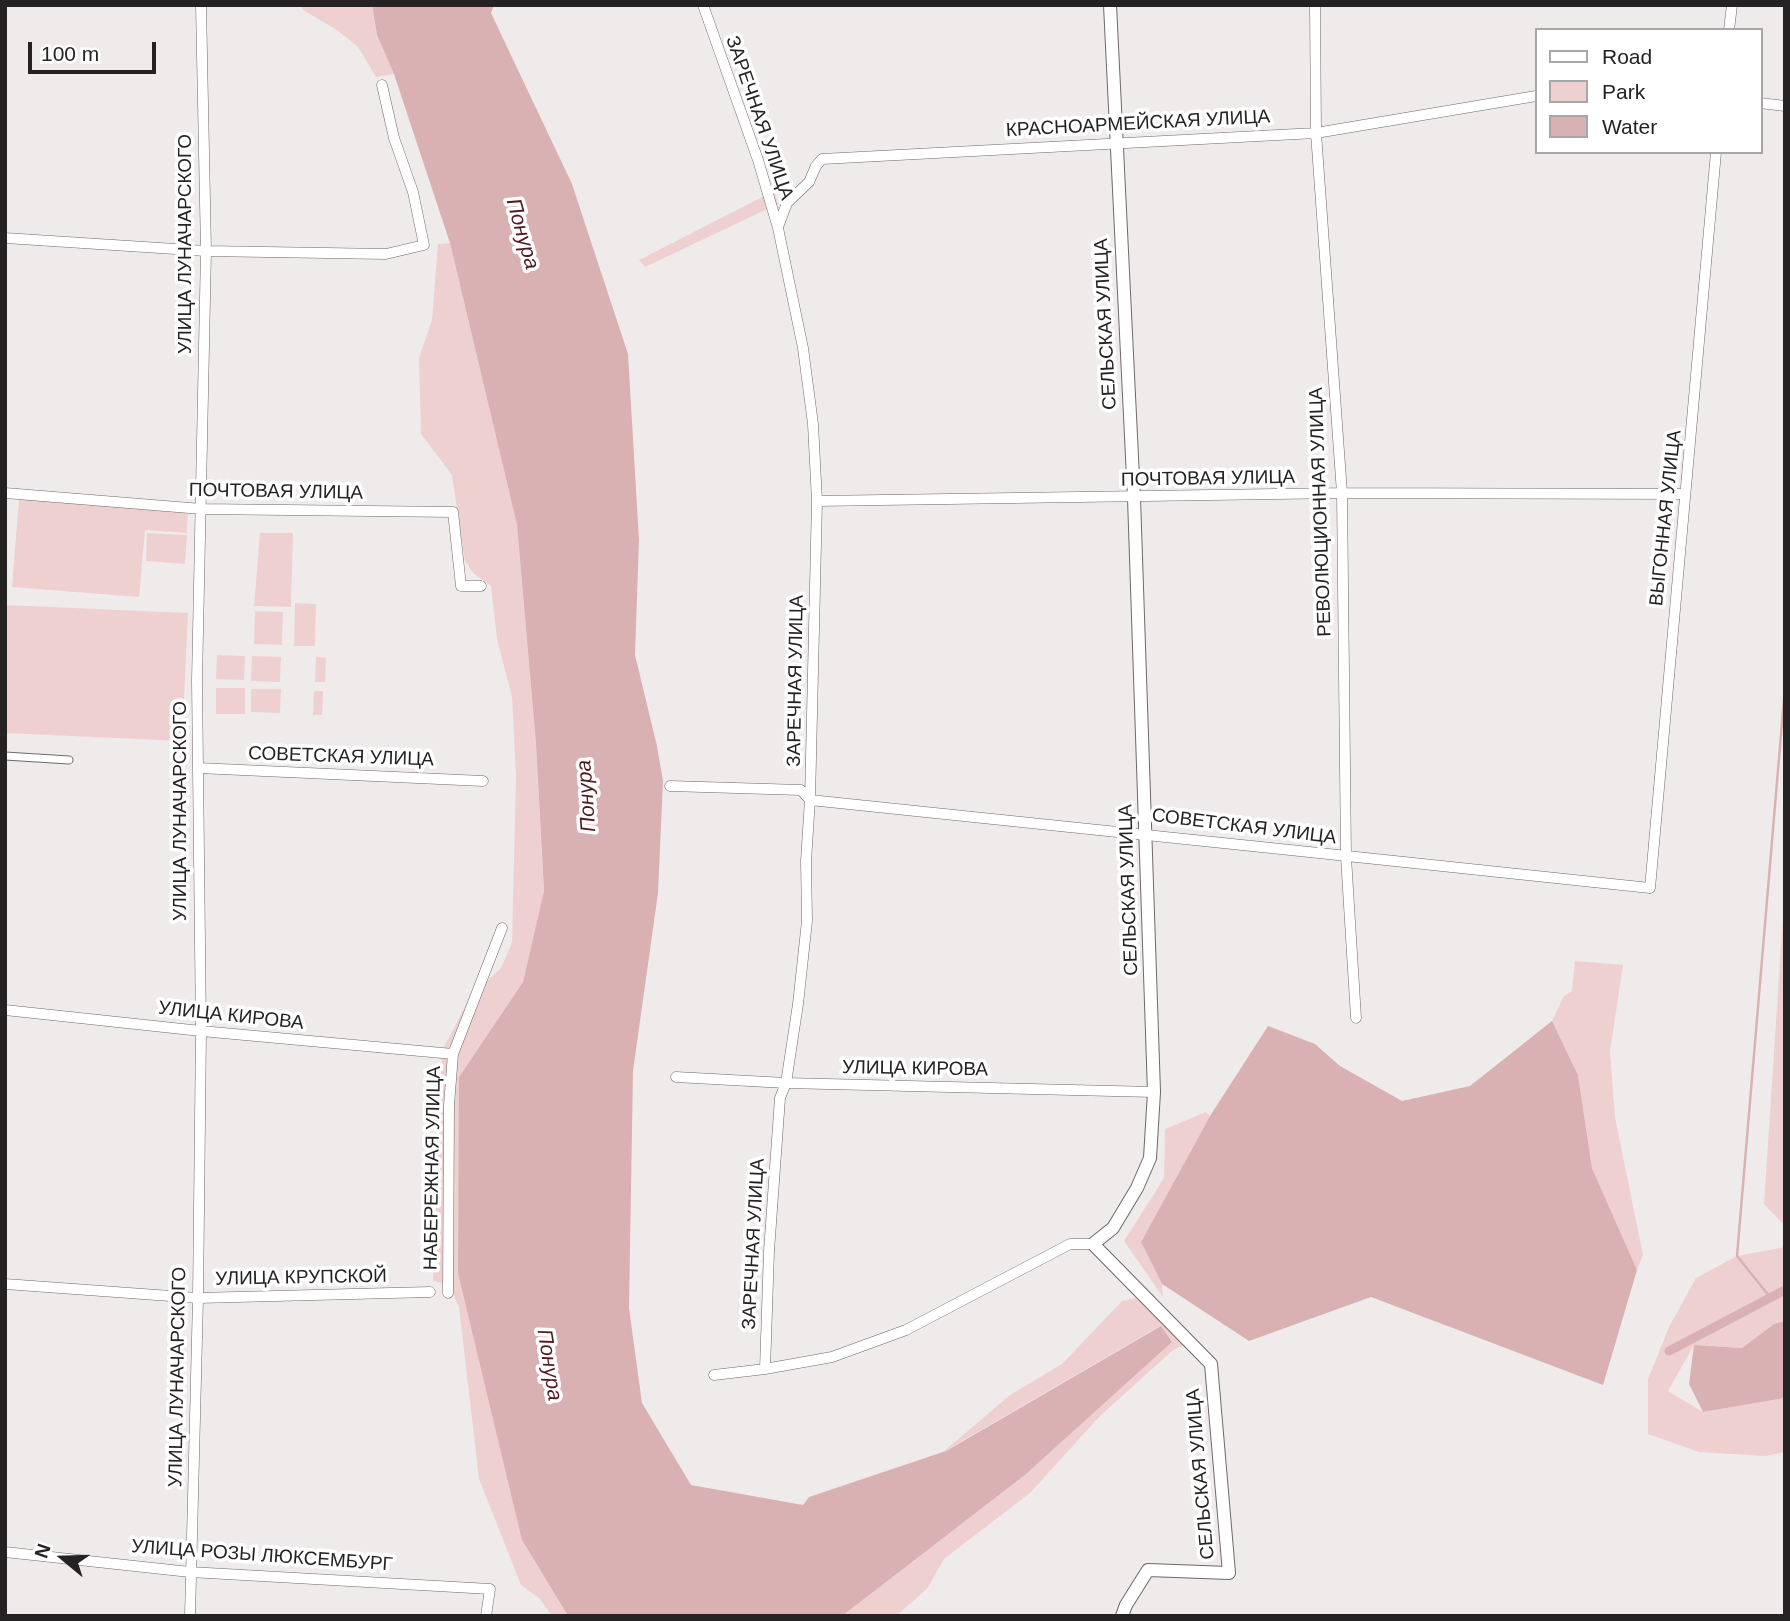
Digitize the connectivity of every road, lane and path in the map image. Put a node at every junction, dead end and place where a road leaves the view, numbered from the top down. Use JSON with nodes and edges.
{"nodes":[{"id":1,"x":201,"y":5,"type":"edge"},
{"id":2,"x":703,"y":5,"type":"edge"},
{"id":3,"x":1110,"y":5,"type":"edge"},
{"id":4,"x":1315,"y":5,"type":"edge"},
{"id":5,"x":1732,"y":5,"type":"edge"},
{"id":6,"x":1729,"y":28,"type":"edge"},
{"id":7,"x":382,"y":85,"type":"dead end"},
{"id":8,"x":1534,"y":96,"type":"edge"},
{"id":9,"x":1762,"y":103,"type":"edge"},
{"id":10,"x":1785,"y":106,"type":"edge"},
{"id":11,"x":1316,"y":133,"type":"junction"},
{"id":12,"x":1116,"y":143,"type":"junction"},
{"id":13,"x":1716,"y":154,"type":"edge"},
{"id":14,"x":778,"y":228,"type":"junction"},
{"id":15,"x":5,"y":238,"type":"edge"},
{"id":16,"x":206,"y":251,"type":"junction"},
{"id":17,"x":5,"y":493,"type":"edge"},
{"id":18,"x":1342,"y":494,"type":"junction"},
{"id":19,"x":1685,"y":494,"type":"junction"},
{"id":20,"x":1134,"y":498,"type":"junction"},
{"id":21,"x":817,"y":501,"type":"junction"},
{"id":22,"x":202,"y":509,"type":"junction"},
{"id":23,"x":481,"y":586,"type":"dead end"},
{"id":24,"x":5,"y":756,"type":"edge"},
{"id":25,"x":69,"y":760,"type":"dead end"},
{"id":26,"x":198,"y":768,"type":"junction"},
{"id":27,"x":483,"y":781,"type":"dead end"},
{"id":28,"x":670,"y":786,"type":"dead end"},
{"id":29,"x":810,"y":800,"type":"junction"},
{"id":30,"x":1146,"y":833,"type":"junction"},
{"id":31,"x":1346,"y":857,"type":"junction"},
{"id":32,"x":1650,"y":888,"type":"joint"},
{"id":33,"x":502,"y":928,"type":"dead end"},
{"id":34,"x":5,"y":1010,"type":"edge"},
{"id":35,"x":1356,"y":1018,"type":"dead end"},
{"id":36,"x":201,"y":1031,"type":"junction"},
{"id":37,"x":453,"y":1054,"type":"junction"},
{"id":38,"x":676,"y":1077,"type":"dead end"},
{"id":39,"x":786,"y":1083,"type":"junction"},
{"id":40,"x":1154,"y":1092,"type":"junction"},
{"id":41,"x":1093,"y":1244,"type":"junction"},
{"id":42,"x":5,"y":1284,"type":"edge"},
{"id":43,"x":430,"y":1292,"type":"dead end"},
{"id":44,"x":448,"y":1293,"type":"dead end"},
{"id":45,"x":198,"y":1298,"type":"junction"},
{"id":46,"x":765,"y":1369,"type":"junction"},
{"id":47,"x":714,"y":1375,"type":"dead end"},
{"id":48,"x":5,"y":1552,"type":"edge"},
{"id":49,"x":190,"y":1572,"type":"junction"},
{"id":50,"x":190,"y":1616,"type":"edge"},
{"id":51,"x":486,"y":1616,"type":"edge"},
{"id":52,"x":1122,"y":1616,"type":"edge"}],
"edges":[{"from":1,"to":16,"type":"street","name":"УЛИЦА ЛУНАЧАРСКОГО"},
{"from":2,"to":14,"type":"street","name":"ЗАРЕЧНАЯ УЛИЦА"},
{"from":3,"to":12,"type":"street","name":"СЕЛЬСКАЯ УЛИЦА"},
{"from":4,"to":11,"type":"street","name":"РЕВОЛЮЦИОННАЯ УЛИЦА"},
{"from":5,"to":6,"type":"street"},
{"from":7,"to":16,"type":"street"},
{"from":8,"to":11,"type":"street","name":"КРАСНОАРМЕЙСКАЯ УЛИЦА"},
{"from":9,"to":10,"type":"street"},
{"from":11,"to":12,"type":"street","name":"КРАСНОАРМЕЙСКАЯ УЛИЦА"},
{"from":11,"to":18,"type":"street","name":"РЕВОЛЮЦИОННАЯ УЛИЦА"},
{"from":12,"to":14,"type":"street","name":"КРАСНОАРМЕЙСКАЯ УЛИЦА"},
{"from":12,"to":20,"type":"street","name":"СЕЛЬСКАЯ УЛИЦА"},
{"from":13,"to":19,"type":"street","name":"ВЫГОННАЯ УЛИЦА"},
{"from":14,"to":21,"type":"street","name":"ЗАРЕЧНАЯ УЛИЦА"},
{"from":15,"to":16,"type":"street"},
{"from":16,"to":22,"type":"street","name":"УЛИЦА ЛУНАЧАРСКОГО"},
{"from":17,"to":22,"type":"street","name":"ПОЧТОВАЯ УЛИЦА"},
{"from":18,"to":19,"type":"street","name":"ПОЧТОВАЯ УЛИЦА"},
{"from":18,"to":20,"type":"street","name":"ПОЧТОВАЯ УЛИЦА"},
{"from":18,"to":31,"type":"street","name":"РЕВОЛЮЦИОННАЯ УЛИЦА"},
{"from":19,"to":32,"type":"street","name":"ВЫГОННАЯ УЛИЦА"},
{"from":20,"to":21,"type":"street","name":"ПОЧТОВАЯ УЛИЦА"},
{"from":20,"to":30,"type":"street","name":"СЕЛЬСКАЯ УЛИЦА"},
{"from":21,"to":29,"type":"street","name":"ЗАРЕЧНАЯ УЛИЦА"},
{"from":22,"to":23,"type":"street","name":"ПОЧТОВАЯ УЛИЦА"},
{"from":22,"to":26,"type":"street","name":"УЛИЦА ЛУНАЧАРСКОГО"},
{"from":24,"to":25,"type":"street"},
{"from":26,"to":27,"type":"street","name":"СОВЕТСКАЯ УЛИЦА"},
{"from":26,"to":36,"type":"street","name":"УЛИЦА ЛУНАЧАРСКОГО"},
{"from":28,"to":29,"type":"street","name":"СОВЕТСКАЯ УЛИЦА"},
{"from":29,"to":30,"type":"street","name":"СОВЕТСКАЯ УЛИЦА"},
{"from":29,"to":39,"type":"street","name":"ЗАРЕЧНАЯ УЛИЦА"},
{"from":30,"to":31,"type":"street","name":"СОВЕТСКАЯ УЛИЦА"},
{"from":30,"to":40,"type":"street","name":"СЕЛЬСКАЯ УЛИЦА"},
{"from":31,"to":32,"type":"street","name":"СОВЕТСКАЯ УЛИЦА"},
{"from":31,"to":35,"type":"street","name":"РЕВОЛЮЦИОННАЯ УЛИЦА"},
{"from":33,"to":37,"type":"street","name":"НАБЕРЕЖНАЯ УЛИЦА"},
{"from":34,"to":36,"type":"street","name":"УЛИЦА КИРОВА"},
{"from":36,"to":37,"type":"street","name":"УЛИЦА КИРОВА"},
{"from":36,"to":45,"type":"street","name":"УЛИЦА ЛУНАЧАРСКОГО"},
{"from":37,"to":44,"type":"street","name":"НАБЕРЕЖНАЯ УЛИЦА"},
{"from":38,"to":39,"type":"street","name":"УЛИЦА КИРОВА"},
{"from":39,"to":40,"type":"street","name":"УЛИЦА КИРОВА"},
{"from":39,"to":46,"type":"street","name":"ЗАРЕЧНАЯ УЛИЦА"},
{"from":40,"to":41,"type":"street","name":"СЕЛЬСКАЯ УЛИЦА"},
{"from":41,"to":46,"type":"street"},
{"from":41,"to":52,"type":"street","name":"СЕЛЬСКАЯ УЛИЦА"},
{"from":42,"to":45,"type":"street","name":"УЛИЦА КРУПСКОЙ"},
{"from":43,"to":45,"type":"street","name":"УЛИЦА КРУПСКОЙ"},
{"from":45,"to":49,"type":"street","name":"УЛИЦА ЛУНАЧАРСКОГО"},
{"from":46,"to":47,"type":"street"},
{"from":48,"to":49,"type":"street","name":"УЛИЦА РОЗЫ ЛЮКСЕМБУРГ"},
{"from":49,"to":50,"type":"street","name":"УЛИЦА ЛУНАЧАРСКОГО"},
{"from":49,"to":51,"type":"street","name":"УЛИЦА РОЗЫ ЛЮКСЕМБУРГ"}]}
